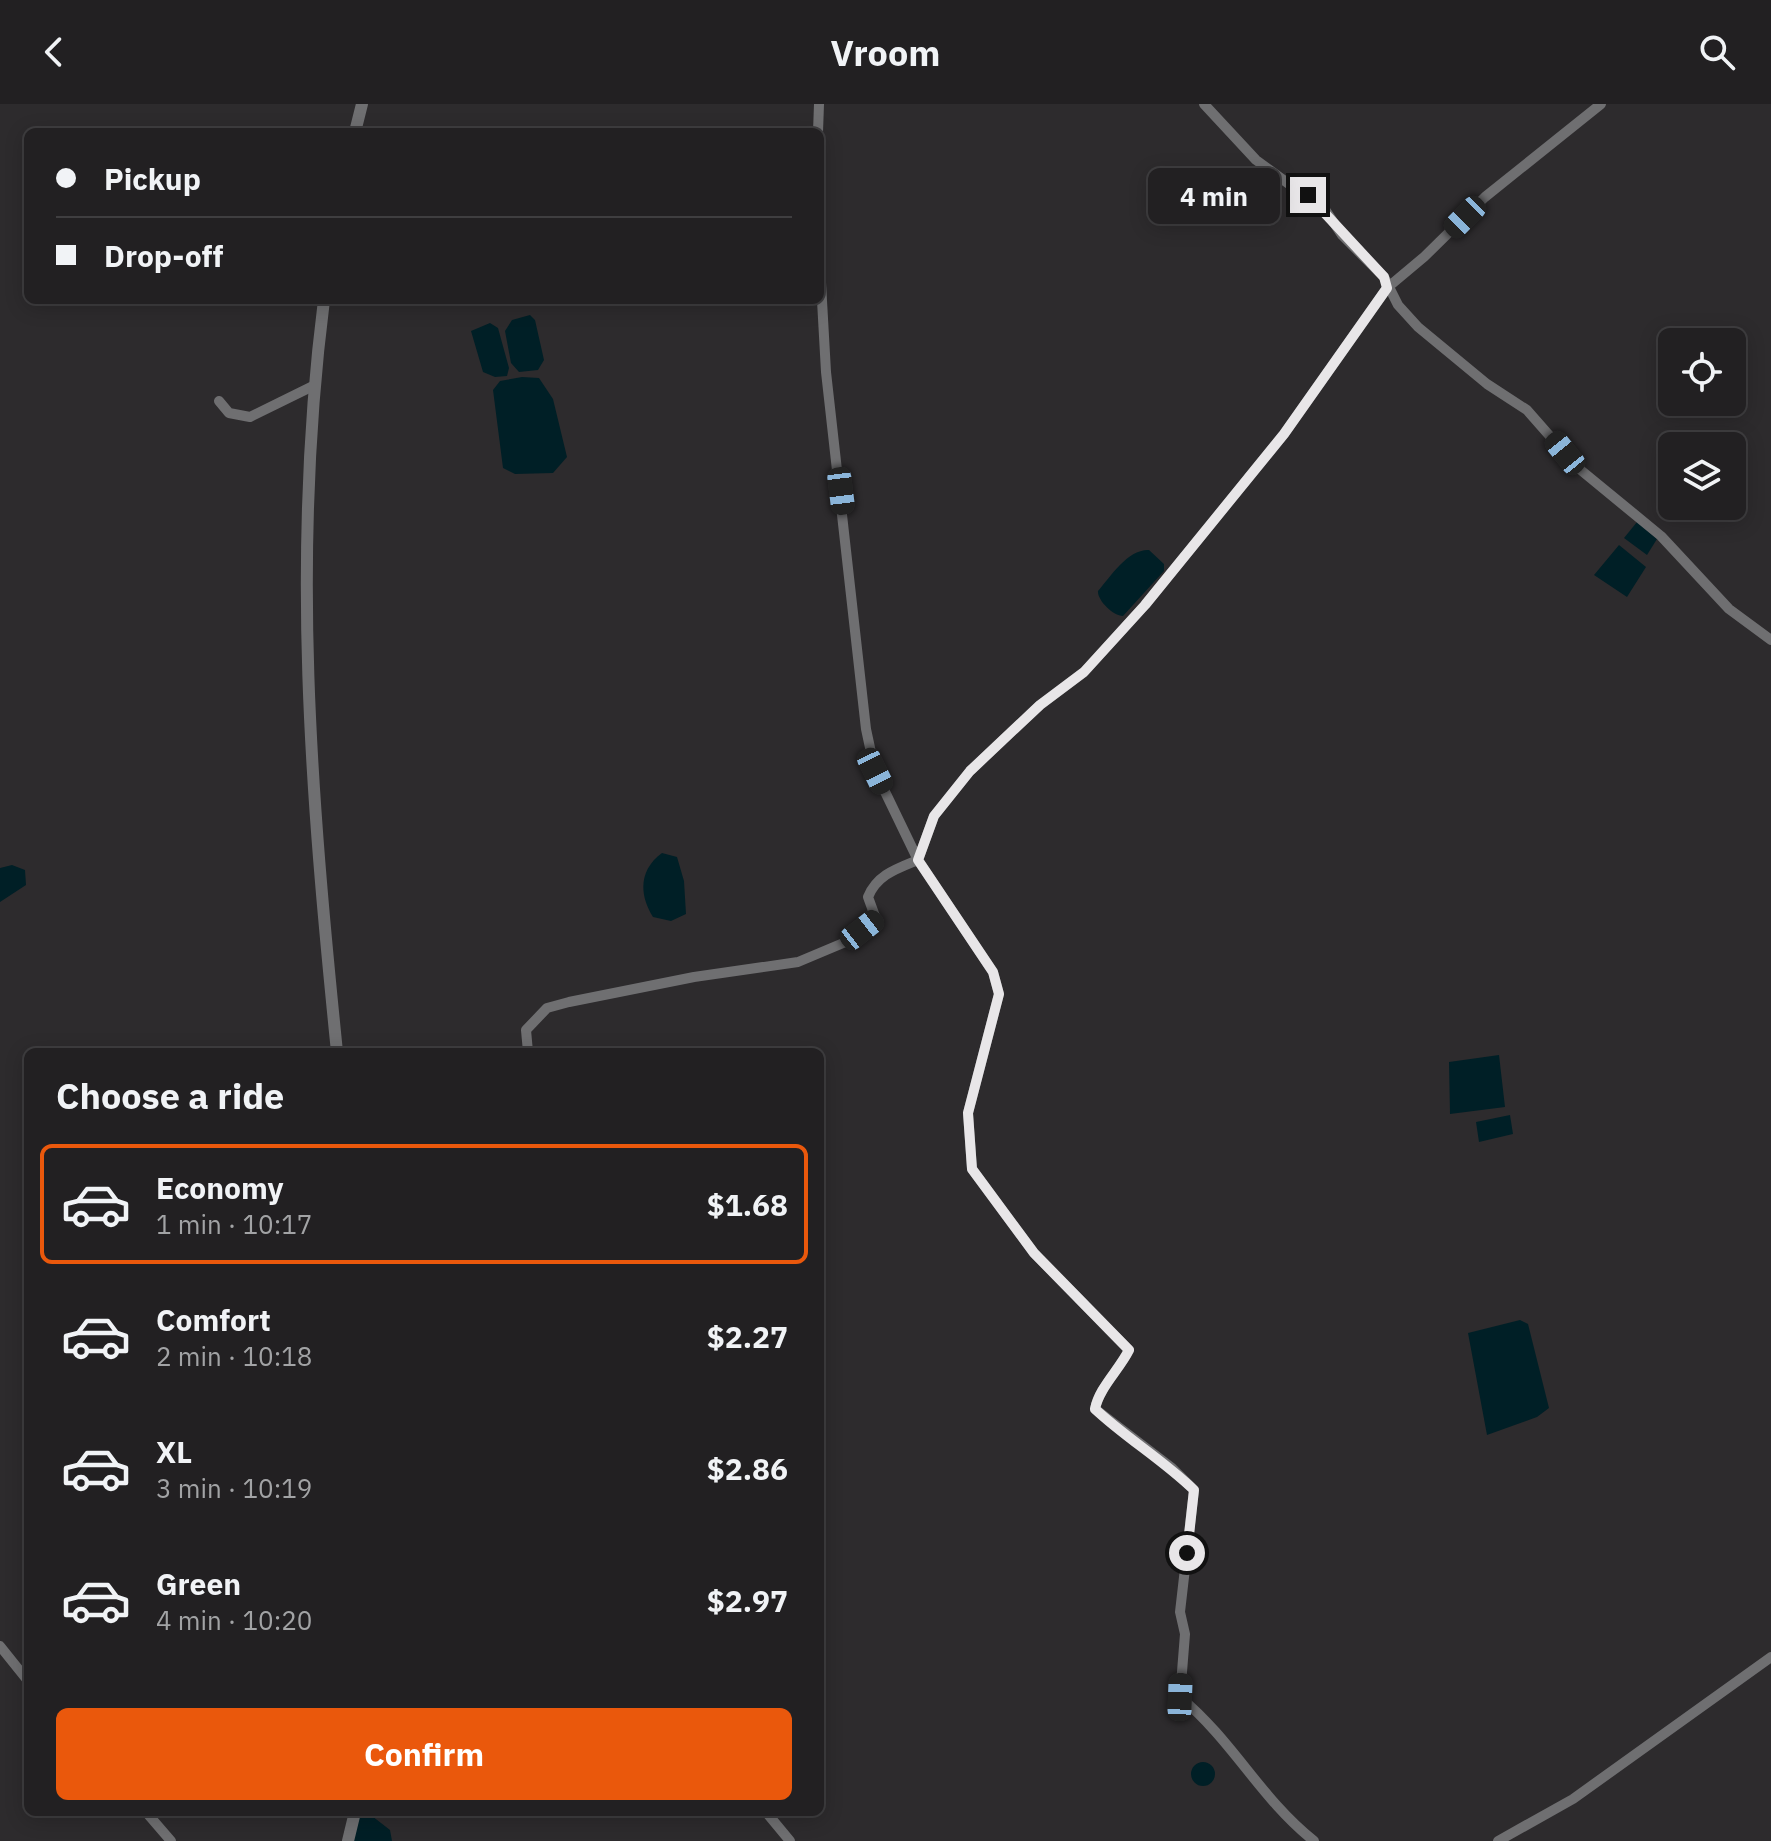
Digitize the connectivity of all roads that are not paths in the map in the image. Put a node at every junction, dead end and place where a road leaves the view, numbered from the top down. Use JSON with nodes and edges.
{"nodes":[{"id":1,"x":362,"y":104,"type":"edge"},
{"id":2,"x":819,"y":104,"type":"edge"},
{"id":3,"x":1204,"y":104,"type":"edge"},
{"id":4,"x":1601,"y":104,"type":"edge"},
{"id":5,"x":356,"y":128,"type":"edge"},
{"id":6,"x":818,"y":128,"type":"edge"},
{"id":7,"x":1387,"y":288,"type":"junction"},
{"id":8,"x":323,"y":304,"type":"edge"},
{"id":9,"x":822,"y":304,"type":"edge"},
{"id":10,"x":313,"y":386,"type":"junction"},
{"id":11,"x":219,"y":401,"type":"dead end"},
{"id":12,"x":1771,"y":640,"type":"edge"},
{"id":13,"x":918,"y":860,"type":"junction"},
{"id":14,"x":337,"y":1048,"type":"edge"},
{"id":15,"x":528,"y":1048,"type":"edge"},
{"id":16,"x":0,"y":1646,"type":"edge"},
{"id":17,"x":1771,"y":1657,"type":"edge"},
{"id":18,"x":24,"y":1676,"type":"edge"},
{"id":19,"x":149,"y":1816,"type":"edge"},
{"id":20,"x":354,"y":1816,"type":"edge"},
{"id":21,"x":769,"y":1816,"type":"edge"},
{"id":22,"x":171,"y":1841,"type":"edge"},
{"id":23,"x":348,"y":1841,"type":"edge"},
{"id":24,"x":790,"y":1841,"type":"edge"},
{"id":25,"x":1314,"y":1841,"type":"edge"},
{"id":26,"x":1498,"y":1841,"type":"edge"}],
"edges":[{"from":1,"to":5,"type":"street"},
{"from":2,"to":6,"type":"street"},
{"from":3,"to":7,"type":"street"},
{"from":4,"to":7,"type":"street"},
{"from":7,"to":12,"type":"street"},
{"from":7,"to":13,"type":"street"},
{"from":8,"to":10,"type":"street"},
{"from":9,"to":13,"type":"street"},
{"from":10,"to":11,"type":"street"},
{"from":10,"to":14,"type":"street"},
{"from":13,"to":15,"type":"street"},
{"from":13,"to":25,"type":"street"},
{"from":16,"to":18,"type":"street"},
{"from":17,"to":26,"type":"street"},
{"from":19,"to":22,"type":"street"},
{"from":20,"to":23,"type":"street"},
{"from":21,"to":24,"type":"street"}]}
